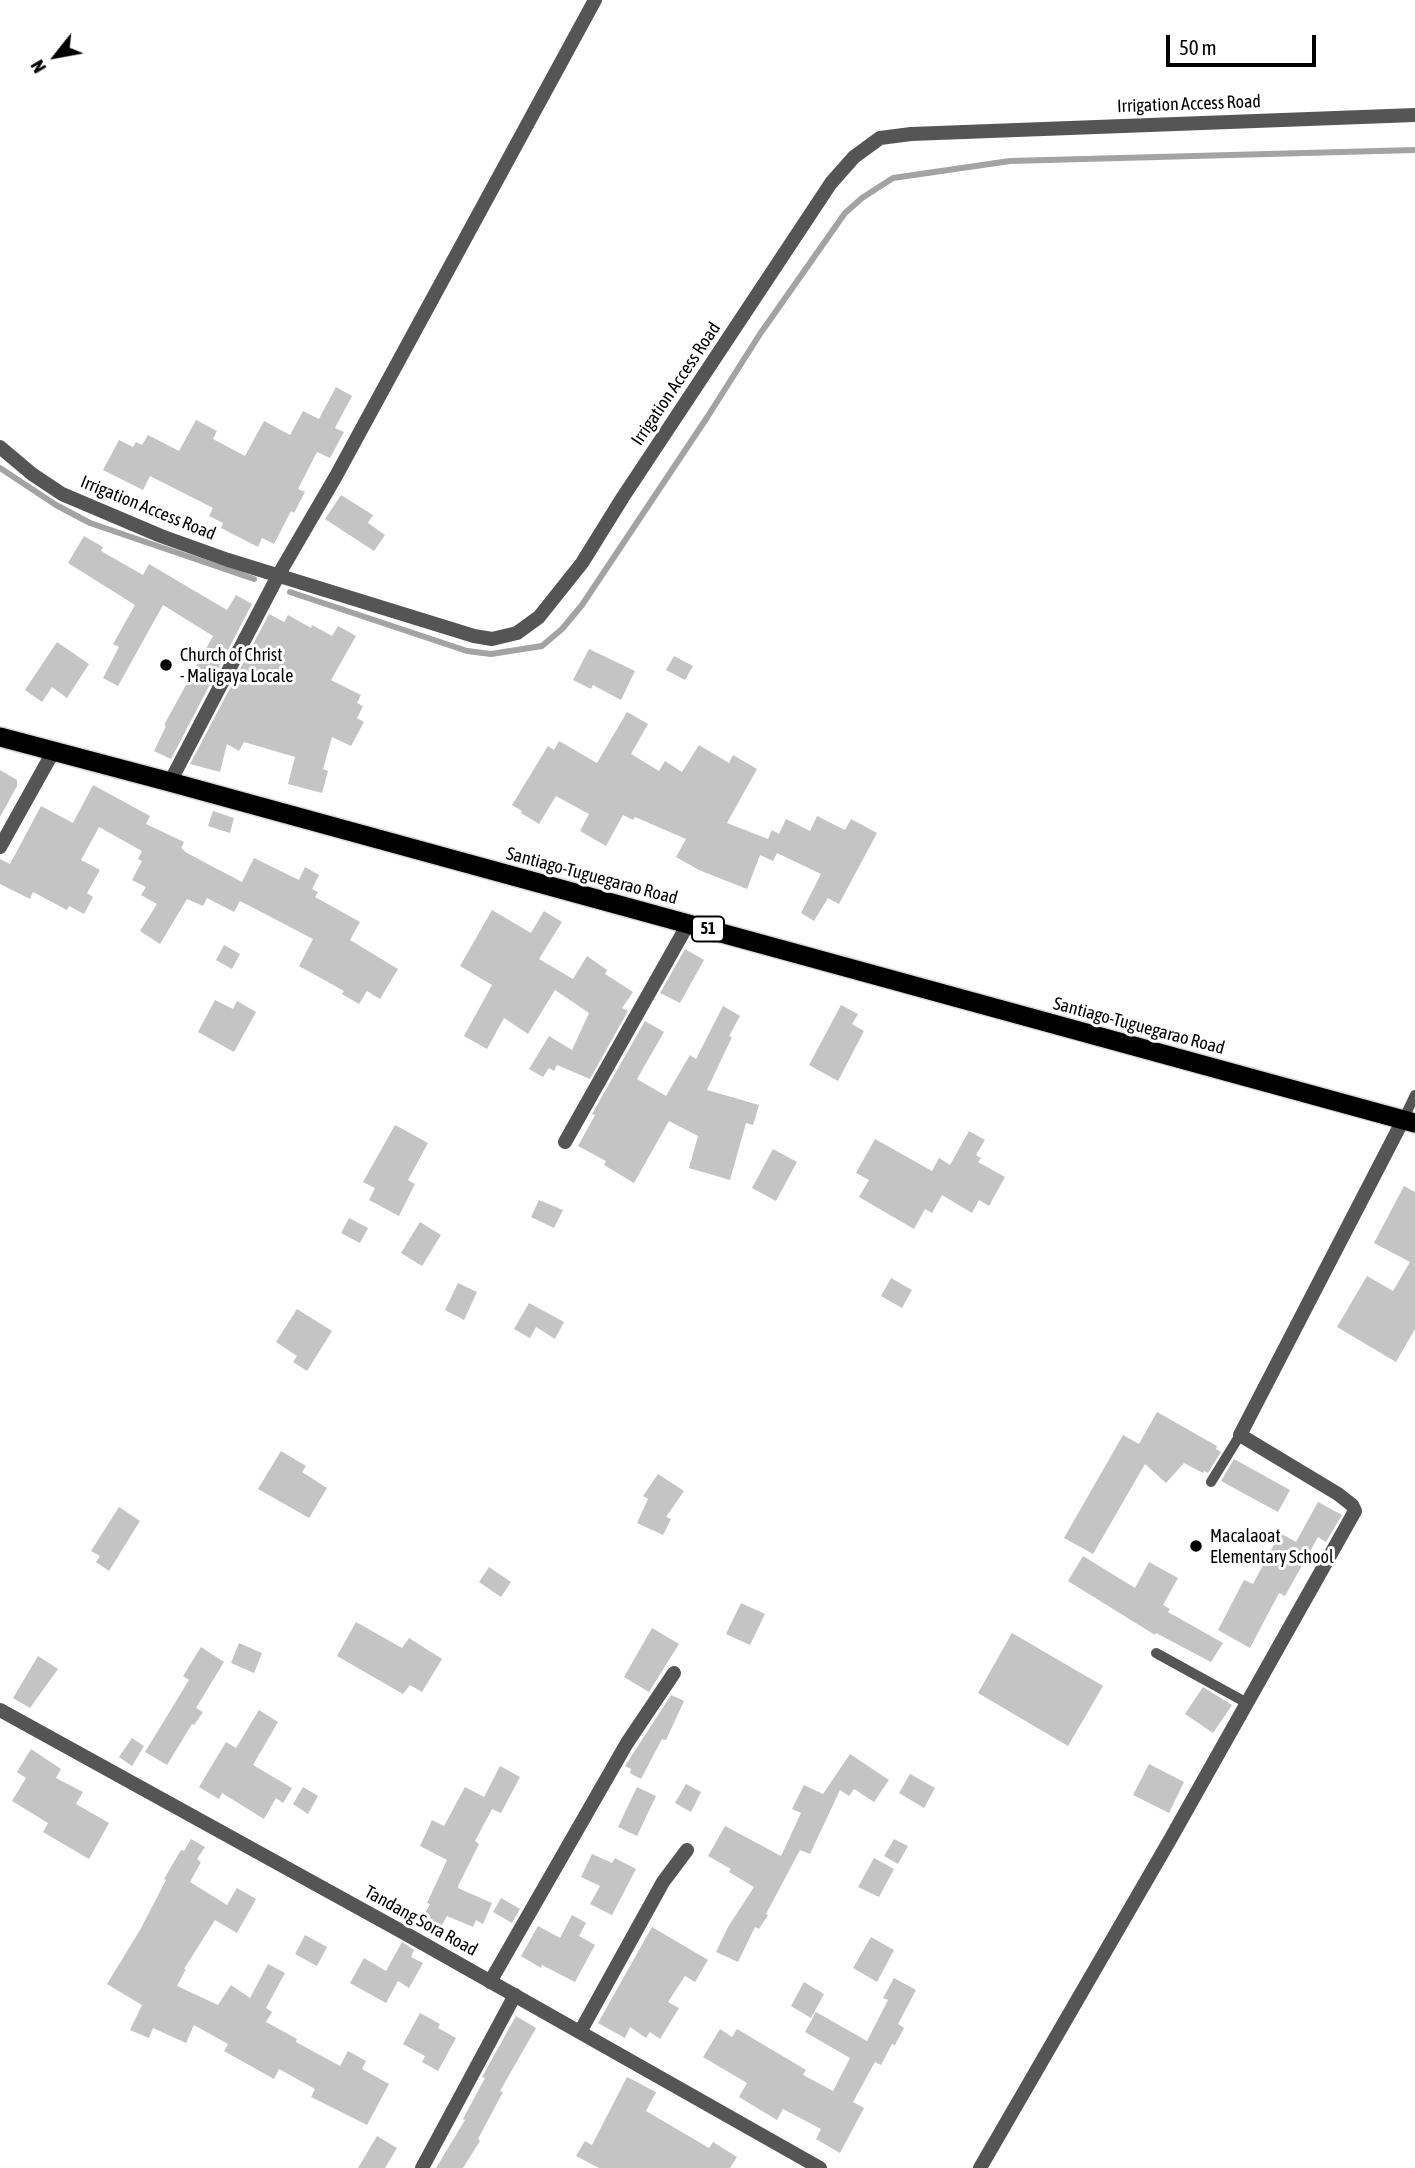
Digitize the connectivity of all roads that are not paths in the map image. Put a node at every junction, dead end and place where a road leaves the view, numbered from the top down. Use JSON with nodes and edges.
{"nodes":[{"id":1,"x":595,"y":0,"type":"edge"},
{"id":2,"x":1415,"y":115,"type":"edge"},
{"id":3,"x":0,"y":447,"type":"edge"},
{"id":4,"x":279,"y":574,"type":"junction"},
{"id":5,"x":0,"y":737,"type":"edge"},
{"id":6,"x":53,"y":752,"type":"junction"},
{"id":7,"x":170,"y":782,"type":"junction"},
{"id":8,"x":0,"y":847,"type":"edge"},
{"id":9,"x":688,"y":924,"type":"junction"},
{"id":10,"x":1415,"y":1095,"type":"edge"},
{"id":11,"x":1409,"y":1122,"type":"edge"},
{"id":12,"x":565,"y":1142,"type":"dead end"},
{"id":13,"x":1240,"y":1434,"type":"junction"},
{"id":14,"x":1211,"y":1482,"type":"dead end"},
{"id":15,"x":1156,"y":1653,"type":"dead end"},
{"id":16,"x":674,"y":1673,"type":"dead end"},
{"id":17,"x":1247,"y":1703,"type":"junction"},
{"id":18,"x":0,"y":1710,"type":"edge"},
{"id":19,"x":687,"y":1850,"type":"dead end"},
{"id":20,"x":490,"y":1982,"type":"junction"},
{"id":21,"x":514,"y":1995,"type":"junction"},
{"id":22,"x":580,"y":2032,"type":"junction"},
{"id":23,"x":422,"y":2168,"type":"edge"},
{"id":24,"x":820,"y":2168,"type":"edge"},
{"id":25,"x":980,"y":2168,"type":"edge"}],
"edges":[{"from":1,"to":4,"type":"street"},
{"from":2,"to":4,"type":"street","name":"Irrigation Access Road"},
{"from":3,"to":4,"type":"street","name":"Irrigation Access Road"},
{"from":4,"to":7,"type":"street"},
{"from":5,"to":6,"type":"highway","name":"Santiago-Tuguegarao Road","number":"51"},
{"from":6,"to":7,"type":"highway","name":"Santiago-Tuguegarao Road","number":"51"},
{"from":6,"to":8,"type":"street"},
{"from":7,"to":9,"type":"highway","name":"Santiago-Tuguegarao Road","number":"51"},
{"from":9,"to":11,"type":"highway","name":"Santiago-Tuguegarao Road","number":"51"},
{"from":9,"to":12,"type":"street"},
{"from":10,"to":11,"type":"lane"},
{"from":11,"to":13,"type":"street"},
{"from":13,"to":14,"type":"lane"},
{"from":13,"to":17,"type":"street"},
{"from":15,"to":17,"type":"lane"},
{"from":16,"to":20,"type":"street"},
{"from":17,"to":25,"type":"street"},
{"from":18,"to":20,"type":"street","name":"Tandang Sora Road"},
{"from":19,"to":22,"type":"street"},
{"from":20,"to":21,"type":"street","name":"Tandang Sora Road"},
{"from":21,"to":22,"type":"street","name":"Tandang Sora Road"},
{"from":21,"to":23,"type":"street"},
{"from":22,"to":24,"type":"street","name":"Tandang Sora Road"}]}
